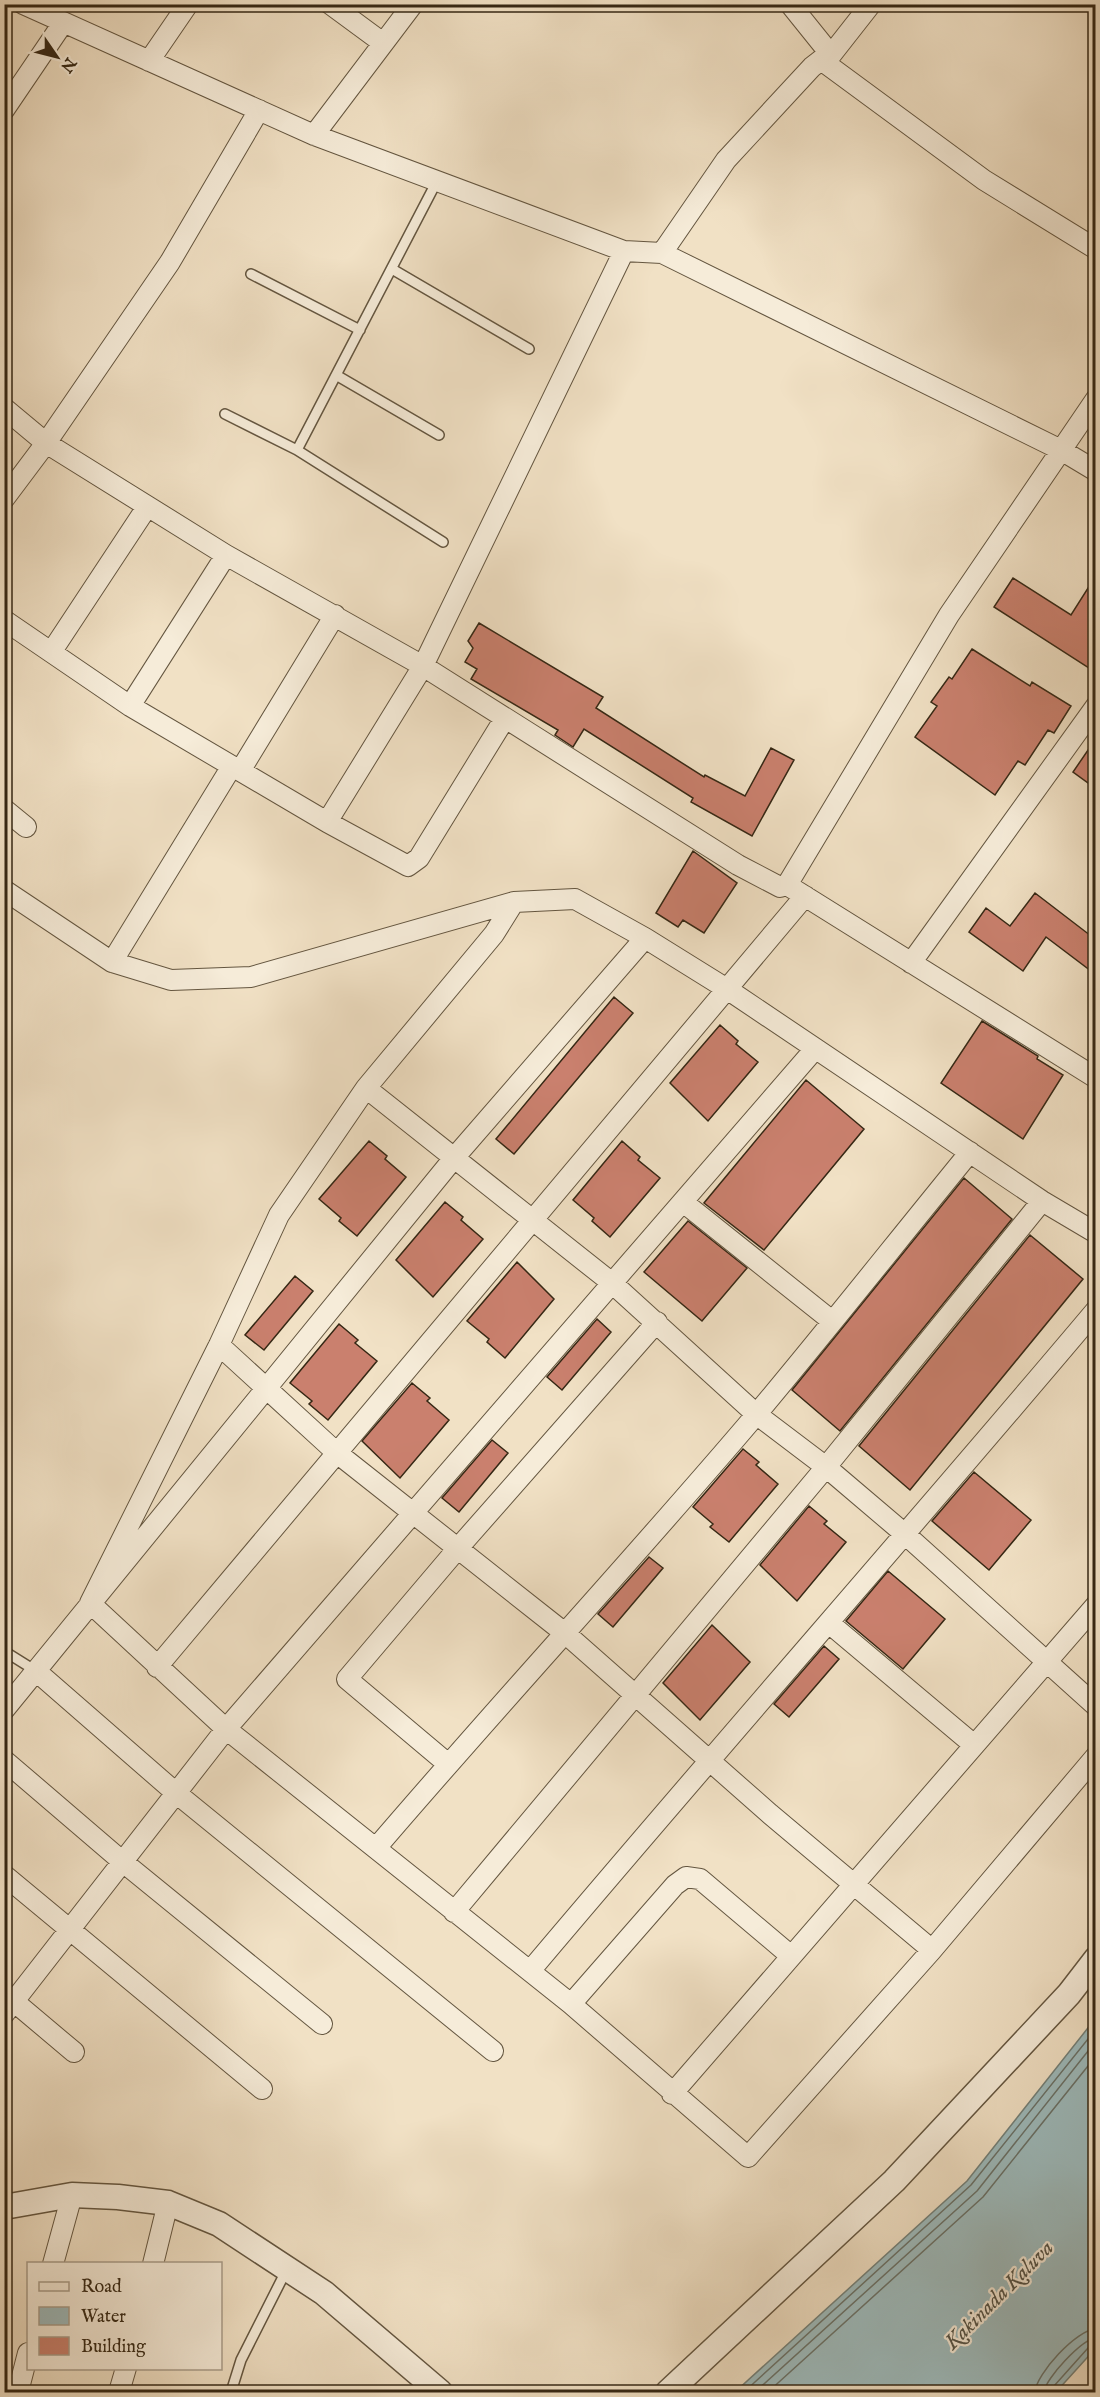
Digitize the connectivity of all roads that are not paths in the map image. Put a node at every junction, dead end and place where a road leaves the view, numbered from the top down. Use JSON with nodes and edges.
{"nodes":[{"id":1,"x":23,"y":4,"type":"edge"},
{"id":2,"x":188,"y":4,"type":"edge"},
{"id":3,"x":330,"y":4,"type":"edge"},
{"id":4,"x":413,"y":4,"type":"edge"},
{"id":5,"x":790,"y":4,"type":"edge"},
{"id":6,"x":871,"y":4,"type":"edge"},
{"id":7,"x":63,"y":22,"type":"junction"},
{"id":8,"x":383,"y":43,"type":"junction"},
{"id":9,"x":826,"y":58,"type":"junction"},
{"id":10,"x":148,"y":61,"type":"junction"},
{"id":11,"x":4,"y":110,"type":"edge"},
{"id":12,"x":259,"y":110,"type":"junction"},
{"id":13,"x":314,"y":135,"type":"junction"},
{"id":14,"x":437,"y":181,"type":"junction"},
{"id":15,"x":1095,"y":249,"type":"edge"},
{"id":16,"x":624,"y":250,"type":"junction"},
{"id":17,"x":662,"y":253,"type":"junction"},
{"id":18,"x":392,"y":269,"type":"junction"},
{"id":19,"x":251,"y":274,"type":"dead end"},
{"id":20,"x":360,"y":330,"type":"junction"},
{"id":21,"x":529,"y":349,"type":"dead end"},
{"id":22,"x":336,"y":375,"type":"junction"},
{"id":23,"x":1095,"y":399,"type":"edge"},
{"id":24,"x":4,"y":408,"type":"edge"},
{"id":25,"x":225,"y":414,"type":"dead end"},
{"id":26,"x":439,"y":435,"type":"dead end"},
{"id":27,"x":46,"y":443,"type":"junction"},
{"id":28,"x":297,"y":450,"type":"junction"},
{"id":29,"x":1061,"y":450,"type":"junction"},
{"id":30,"x":1095,"y":471,"type":"edge"},
{"id":31,"x":4,"y":499,"type":"edge"},
{"id":32,"x":147,"y":507,"type":"junction"},
{"id":33,"x":443,"y":542,"type":"dead end"},
{"id":34,"x":226,"y":555,"type":"junction"},
{"id":35,"x":335,"y":615,"type":"junction"},
{"id":36,"x":4,"y":620,"type":"edge"},
{"id":37,"x":52,"y":651,"type":"junction"},
{"id":38,"x":423,"y":666,"type":"junction"},
{"id":39,"x":130,"y":706,"type":"junction"},
{"id":40,"x":1095,"y":706,"type":"edge"},
{"id":41,"x":505,"y":718,"type":"junction"},
{"id":42,"x":236,"y":769,"type":"junction"},
{"id":43,"x":4,"y":809,"type":"edge"},
{"id":44,"x":327,"y":822,"type":"junction"},
{"id":45,"x":26,"y":827,"type":"dead end"},
{"id":46,"x":787,"y":885,"type":"junction"},
{"id":47,"x":4,"y":890,"type":"edge"},
{"id":48,"x":805,"y":896,"type":"junction"},
{"id":49,"x":514,"y":902,"type":"junction"},
{"id":50,"x":645,"y":938,"type":"junction"},
{"id":51,"x":112,"y":962,"type":"junction"},
{"id":52,"x":911,"y":963,"type":"junction"},
{"id":53,"x":727,"y":989,"type":"junction"},
{"id":54,"x":814,"y":1050,"type":"junction"},
{"id":55,"x":1095,"y":1078,"type":"edge"},
{"id":56,"x":366,"y":1088,"type":"junction"},
{"id":57,"x":970,"y":1152,"type":"junction"},
{"id":58,"x":454,"y":1158,"type":"junction"},
{"id":59,"x":1041,"y":1201,"type":"junction"},
{"id":60,"x":683,"y":1202,"type":"junction"},
{"id":61,"x":533,"y":1222,"type":"junction"},
{"id":62,"x":1095,"y":1233,"type":"edge"},
{"id":63,"x":612,"y":1283,"type":"junction"},
{"id":64,"x":1095,"y":1310,"type":"edge"},
{"id":65,"x":832,"y":1321,"type":"junction"},
{"id":66,"x":657,"y":1322,"type":"junction"},
{"id":67,"x":219,"y":1345,"type":"junction"},
{"id":68,"x":268,"y":1389,"type":"junction"},
{"id":69,"x":756,"y":1414,"type":"junction"},
{"id":70,"x":338,"y":1453,"type":"junction"},
{"id":71,"x":826,"y":1467,"type":"junction"},
{"id":72,"x":413,"y":1513,"type":"junction"},
{"id":73,"x":906,"y":1535,"type":"junction"},
{"id":74,"x":459,"y":1547,"type":"junction"},
{"id":75,"x":90,"y":1603,"type":"junction"},
{"id":76,"x":1095,"y":1605,"type":"edge"},
{"id":77,"x":829,"y":1623,"type":"junction"},
{"id":78,"x":566,"y":1634,"type":"junction"},
{"id":79,"x":4,"y":1651,"type":"edge"},
{"id":80,"x":1047,"y":1661,"type":"junction"},
{"id":81,"x":157,"y":1667,"type":"junction"},
{"id":82,"x":36,"y":1671,"type":"junction"},
{"id":83,"x":637,"y":1695,"type":"junction"},
{"id":84,"x":1095,"y":1706,"type":"edge"},
{"id":85,"x":4,"y":1710,"type":"edge"},
{"id":86,"x":226,"y":1730,"type":"junction"},
{"id":87,"x":974,"y":1745,"type":"junction"},
{"id":88,"x":1095,"y":1756,"type":"edge"},
{"id":89,"x":4,"y":1760,"type":"edge"},
{"id":90,"x":708,"y":1760,"type":"junction"},
{"id":91,"x":448,"y":1764,"type":"junction"},
{"id":92,"x":176,"y":1793,"type":"junction"},
{"id":93,"x":376,"y":1848,"type":"junction"},
{"id":94,"x":123,"y":1862,"type":"junction"},
{"id":95,"x":4,"y":1875,"type":"edge"},
{"id":96,"x":854,"y":1883,"type":"junction"},
{"id":97,"x":454,"y":1912,"type":"junction"},
{"id":98,"x":69,"y":1930,"type":"junction"},
{"id":99,"x":932,"y":1950,"type":"junction"},
{"id":100,"x":791,"y":1956,"type":"junction"},
{"id":101,"x":1095,"y":1959,"type":"edge"},
{"id":102,"x":530,"y":1971,"type":"junction"},
{"id":103,"x":8,"y":2003,"type":"edge"},
{"id":104,"x":571,"y":2004,"type":"junction"},
{"id":105,"x":322,"y":2024,"type":"dead end"},
{"id":106,"x":493,"y":2051,"type":"dead end"},
{"id":107,"x":74,"y":2052,"type":"dead end"},
{"id":108,"x":262,"y":2089,"type":"dead end"},
{"id":109,"x":672,"y":2094,"type":"junction"},
{"id":110,"x":72,"y":2195,"type":"junction"},
{"id":111,"x":168,"y":2203,"type":"junction"},
{"id":112,"x":4,"y":2206,"type":"edge"},
{"id":113,"x":54,"y":2262,"type":"edge"},
{"id":114,"x":153,"y":2262,"type":"edge"},
{"id":115,"x":287,"y":2269,"type":"junction"},
{"id":116,"x":27,"y":2357,"type":"edge"},
{"id":117,"x":126,"y":2370,"type":"edge"},
{"id":118,"x":18,"y":2392,"type":"edge"},
{"id":119,"x":120,"y":2392,"type":"edge"},
{"id":120,"x":231,"y":2392,"type":"edge"},
{"id":121,"x":440,"y":2392,"type":"edge"},
{"id":122,"x":668,"y":2392,"type":"edge"}],
"edges":[{"from":1,"to":7,"type":"street"},
{"from":2,"to":10,"type":"street"},
{"from":3,"to":8,"type":"street"},
{"from":4,"to":8,"type":"street"},
{"from":5,"to":9,"type":"street"},
{"from":6,"to":9,"type":"street"},
{"from":7,"to":10,"type":"street"},
{"from":7,"to":11,"type":"street"},
{"from":8,"to":13,"type":"street"},
{"from":9,"to":15,"type":"street"},
{"from":9,"to":17,"type":"street"},
{"from":10,"to":12,"type":"street"},
{"from":12,"to":13,"type":"street"},
{"from":12,"to":27,"type":"street"},
{"from":13,"to":14,"type":"street"},
{"from":14,"to":16,"type":"street"},
{"from":14,"to":18,"type":"lane"},
{"from":16,"to":17,"type":"street"},
{"from":16,"to":38,"type":"street"},
{"from":17,"to":29,"type":"street"},
{"from":18,"to":20,"type":"lane"},
{"from":18,"to":21,"type":"lane"},
{"from":19,"to":20,"type":"lane"},
{"from":20,"to":22,"type":"lane"},
{"from":22,"to":26,"type":"lane"},
{"from":22,"to":28,"type":"lane"},
{"from":23,"to":29,"type":"street"},
{"from":24,"to":27,"type":"street"},
{"from":25,"to":28,"type":"lane"},
{"from":27,"to":31,"type":"street"},
{"from":27,"to":32,"type":"street"},
{"from":28,"to":33,"type":"lane"},
{"from":29,"to":30,"type":"street"},
{"from":29,"to":46,"type":"street"},
{"from":32,"to":34,"type":"street"},
{"from":32,"to":37,"type":"street"},
{"from":34,"to":35,"type":"street"},
{"from":34,"to":39,"type":"street"},
{"from":35,"to":38,"type":"street"},
{"from":35,"to":42,"type":"street"},
{"from":36,"to":37,"type":"street"},
{"from":37,"to":39,"type":"street"},
{"from":38,"to":41,"type":"street"},
{"from":38,"to":44,"type":"street"},
{"from":39,"to":42,"type":"street"},
{"from":40,"to":52,"type":"street"},
{"from":41,"to":44,"type":"street"},
{"from":41,"to":46,"type":"street"},
{"from":42,"to":44,"type":"street"},
{"from":42,"to":51,"type":"street"},
{"from":43,"to":45,"type":"street"},
{"from":46,"to":48,"type":"street"},
{"from":47,"to":51,"type":"street"},
{"from":48,"to":52,"type":"street"},
{"from":48,"to":53,"type":"street"},
{"from":49,"to":50,"type":"street"},
{"from":49,"to":51,"type":"street"},
{"from":49,"to":56,"type":"street"},
{"from":50,"to":53,"type":"street"},
{"from":50,"to":58,"type":"street"},
{"from":52,"to":55,"type":"street"},
{"from":53,"to":54,"type":"street"},
{"from":53,"to":61,"type":"street"},
{"from":54,"to":57,"type":"street"},
{"from":54,"to":60,"type":"street"},
{"from":56,"to":58,"type":"street"},
{"from":56,"to":67,"type":"street"},
{"from":57,"to":59,"type":"street"},
{"from":57,"to":65,"type":"street"},
{"from":58,"to":61,"type":"street"},
{"from":58,"to":68,"type":"street"},
{"from":59,"to":62,"type":"street"},
{"from":59,"to":71,"type":"street"},
{"from":60,"to":63,"type":"street"},
{"from":60,"to":65,"type":"street"},
{"from":61,"to":63,"type":"street"},
{"from":61,"to":70,"type":"street"},
{"from":63,"to":66,"type":"street"},
{"from":63,"to":72,"type":"street"},
{"from":64,"to":73,"type":"street"},
{"from":65,"to":69,"type":"street"},
{"from":66,"to":69,"type":"street"},
{"from":66,"to":74,"type":"street"},
{"from":67,"to":68,"type":"street"},
{"from":67,"to":75,"type":"street"},
{"from":68,"to":70,"type":"street"},
{"from":68,"to":75,"type":"street"},
{"from":69,"to":71,"type":"street"},
{"from":69,"to":78,"type":"street"},
{"from":70,"to":72,"type":"street"},
{"from":70,"to":81,"type":"street"},
{"from":71,"to":73,"type":"street"},
{"from":71,"to":83,"type":"street"},
{"from":72,"to":74,"type":"street"},
{"from":72,"to":86,"type":"street"},
{"from":73,"to":77,"type":"street"},
{"from":73,"to":80,"type":"street"},
{"from":74,"to":78,"type":"street"},
{"from":74,"to":91,"type":"street"},
{"from":75,"to":81,"type":"street"},
{"from":75,"to":82,"type":"street"},
{"from":76,"to":80,"type":"street"},
{"from":77,"to":87,"type":"street"},
{"from":77,"to":90,"type":"street"},
{"from":78,"to":83,"type":"street"},
{"from":78,"to":91,"type":"street"},
{"from":79,"to":82,"type":"lane"},
{"from":80,"to":84,"type":"street"},
{"from":80,"to":87,"type":"street"},
{"from":81,"to":86,"type":"street"},
{"from":82,"to":85,"type":"street"},
{"from":82,"to":92,"type":"street"},
{"from":83,"to":90,"type":"street"},
{"from":83,"to":97,"type":"street"},
{"from":86,"to":92,"type":"street"},
{"from":86,"to":93,"type":"street"},
{"from":87,"to":96,"type":"street"},
{"from":88,"to":99,"type":"street"},
{"from":89,"to":94,"type":"street"},
{"from":90,"to":96,"type":"street"},
{"from":90,"to":102,"type":"street"},
{"from":91,"to":93,"type":"street"},
{"from":92,"to":94,"type":"street"},
{"from":92,"to":106,"type":"street"},
{"from":93,"to":97,"type":"street"},
{"from":94,"to":98,"type":"street"},
{"from":94,"to":105,"type":"street"},
{"from":95,"to":98,"type":"street"},
{"from":96,"to":99,"type":"street"},
{"from":96,"to":100,"type":"street"},
{"from":97,"to":102,"type":"street"},
{"from":98,"to":103,"type":"street"},
{"from":98,"to":108,"type":"street"},
{"from":99,"to":109,"type":"street"},
{"from":100,"to":104,"type":"street"},
{"from":100,"to":109,"type":"street"},
{"from":101,"to":122,"type":"street"},
{"from":102,"to":104,"type":"street"},
{"from":103,"to":107,"type":"street"},
{"from":104,"to":109,"type":"street"},
{"from":110,"to":111,"type":"street"},
{"from":110,"to":112,"type":"street"},
{"from":110,"to":113,"type":"street"},
{"from":111,"to":114,"type":"street"},
{"from":111,"to":115,"type":"street"},
{"from":115,"to":120,"type":"lane"},
{"from":115,"to":121,"type":"street"},
{"from":116,"to":118,"type":"street"},
{"from":117,"to":119,"type":"street"}]}
